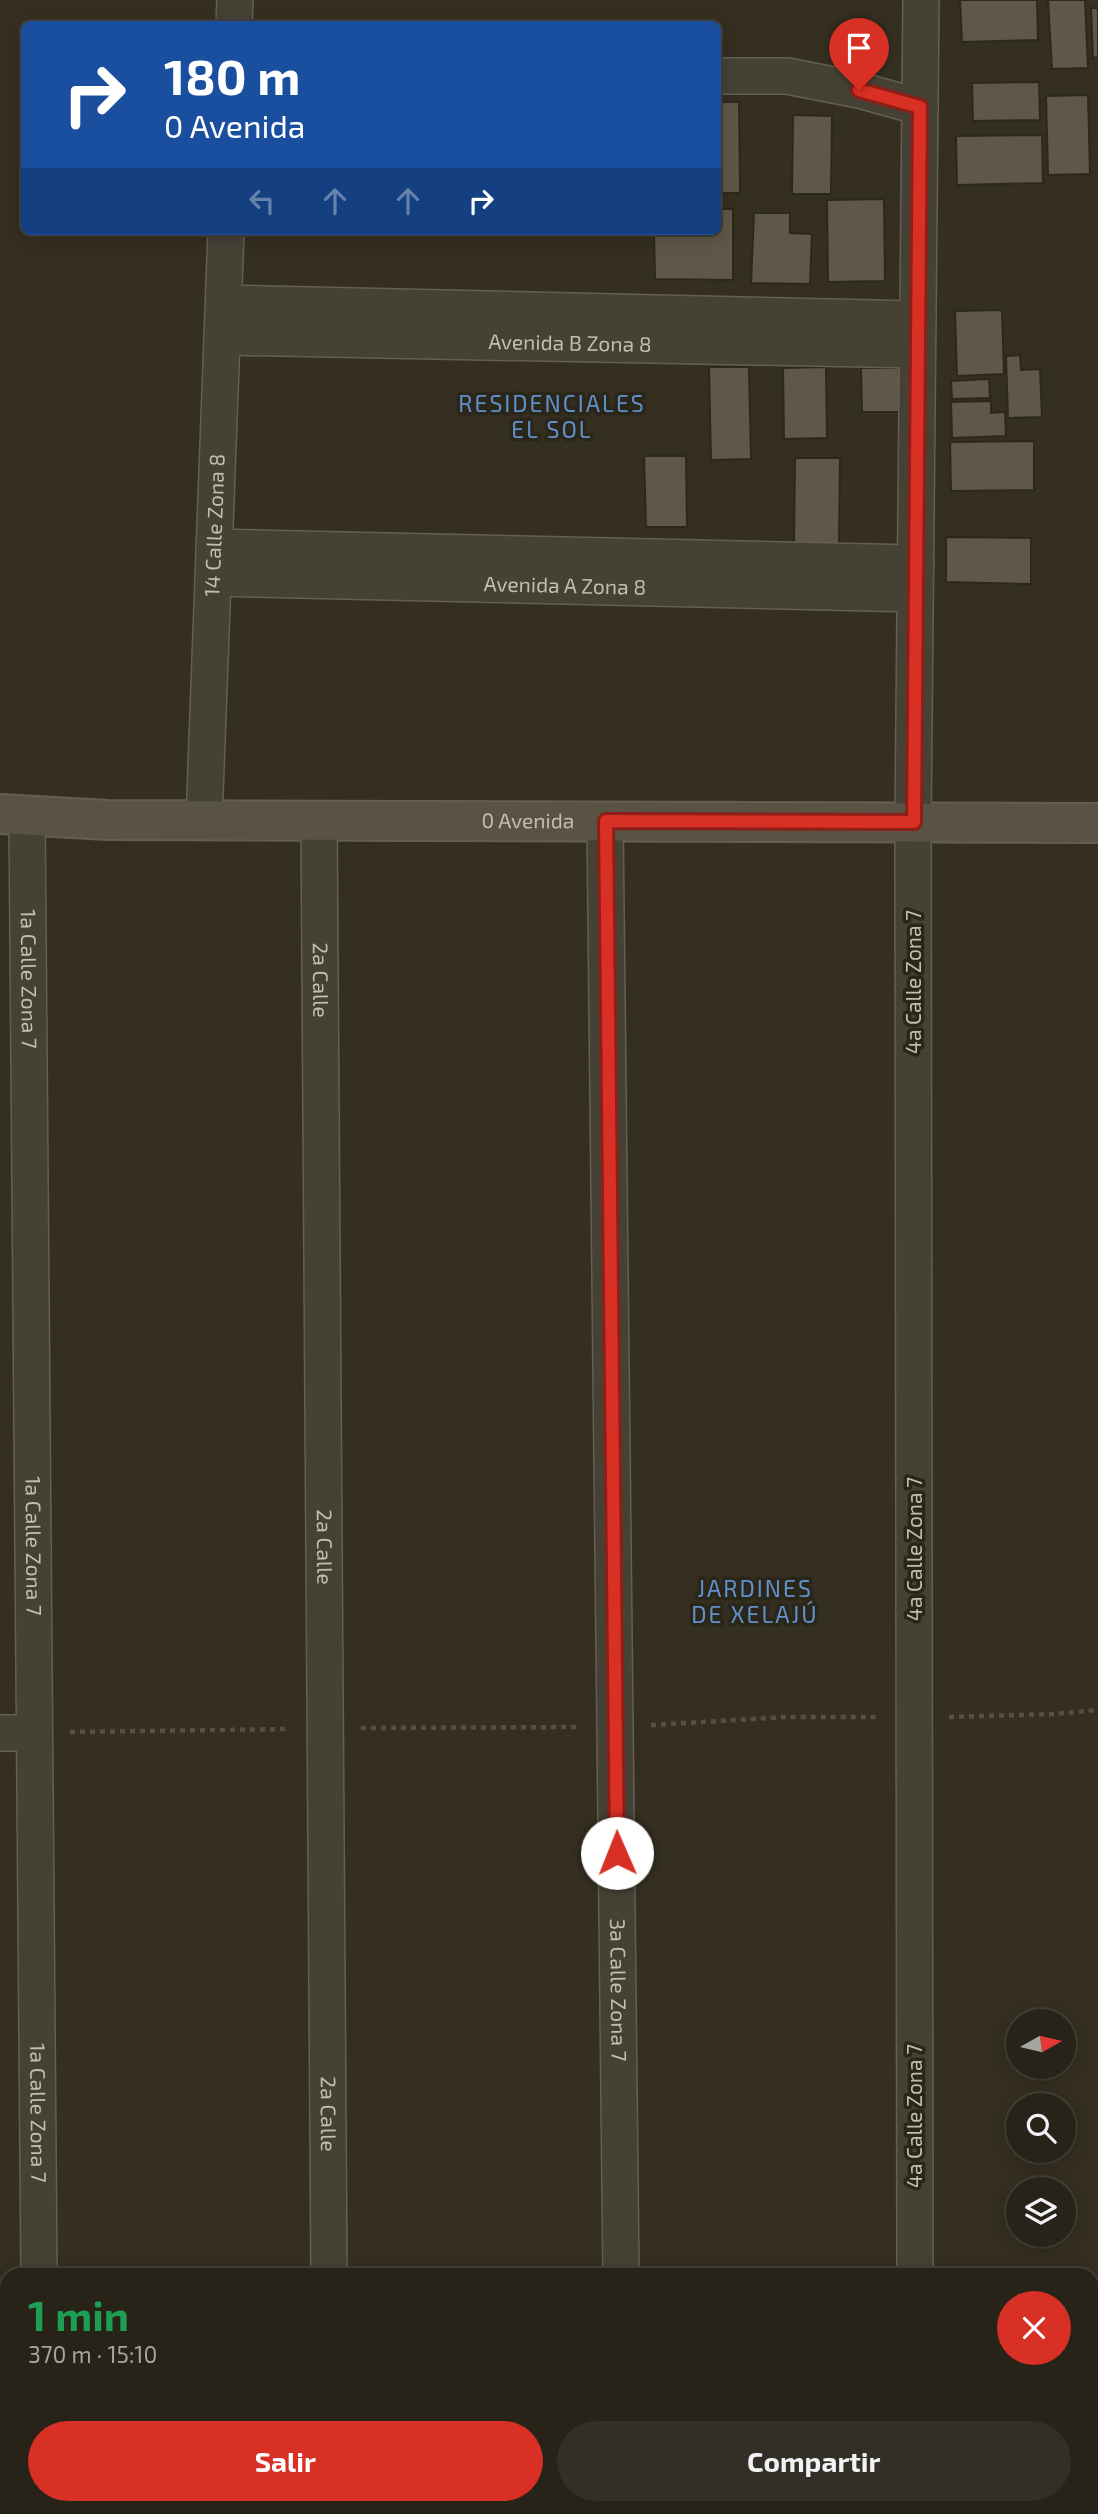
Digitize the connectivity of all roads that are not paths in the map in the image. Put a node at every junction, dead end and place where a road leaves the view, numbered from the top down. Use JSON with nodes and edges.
{"nodes":[{"id":1,"x":235,"y":0,"type":"edge"},
{"id":2,"x":921,"y":0,"type":"edge"},
{"id":3,"x":234,"y":21,"type":"edge"},
{"id":4,"x":721,"y":76,"type":"edge"},
{"id":5,"x":920,"y":107,"type":"junction"},
{"id":6,"x":226,"y":235,"type":"edge"},
{"id":7,"x":223,"y":320,"type":"junction"},
{"id":8,"x":918,"y":334,"type":"junction"},
{"id":9,"x":213,"y":563,"type":"junction"},
{"id":10,"x":916,"y":578,"type":"junction"},
{"id":11,"x":14,"y":815,"type":"edge"},
{"id":12,"x":204,"y":821,"type":"junction"},
{"id":13,"x":319,"y":821,"type":"junction"},
{"id":14,"x":606,"y":821,"type":"junction"},
{"id":15,"x":914,"y":822,"type":"junction"},
{"id":16,"x":1098,"y":822,"type":"edge"},
{"id":17,"x":17,"y":1733,"type":"edge"},
{"id":18,"x":39,"y":2268,"type":"edge"},
{"id":19,"x":328,"y":2268,"type":"edge"},
{"id":20,"x":621,"y":2268,"type":"edge"},
{"id":21,"x":915,"y":2268,"type":"edge"}],
"edges":[{"from":1,"to":3,"type":"street"},
{"from":2,"to":5,"type":"street","name":"4a Calle Zona 7"},
{"from":4,"to":5,"type":"street"},
{"from":5,"to":8,"type":"street","name":"4a Calle Zona 7"},
{"from":6,"to":7,"type":"street","name":"14 Calle Zona 8"},
{"from":7,"to":8,"type":"street","name":"Avenida B Zona 8"},
{"from":7,"to":9,"type":"street","name":"14 Calle Zona 8"},
{"from":8,"to":10,"type":"street","name":"4a Calle Zona 7"},
{"from":9,"to":10,"type":"street","name":"Avenida A Zona 8"},
{"from":9,"to":12,"type":"street","name":"14 Calle Zona 8"},
{"from":10,"to":15,"type":"street","name":"4a Calle Zona 7"},
{"from":11,"to":12,"type":"street","name":"0 Avenida"},
{"from":11,"to":17,"type":"street","name":"1a Calle Zona 7"},
{"from":12,"to":13,"type":"street","name":"0 Avenida"},
{"from":13,"to":14,"type":"street","name":"0 Avenida"},
{"from":13,"to":19,"type":"street","name":"2a Calle"},
{"from":14,"to":15,"type":"street","name":"0 Avenida"},
{"from":14,"to":20,"type":"street","name":"3a Calle Zona 7"},
{"from":15,"to":16,"type":"street","name":"0 Avenida"},
{"from":15,"to":21,"type":"street","name":"4a Calle Zona 7"},
{"from":17,"to":18,"type":"street","name":"1a Calle Zona 7"}]}
